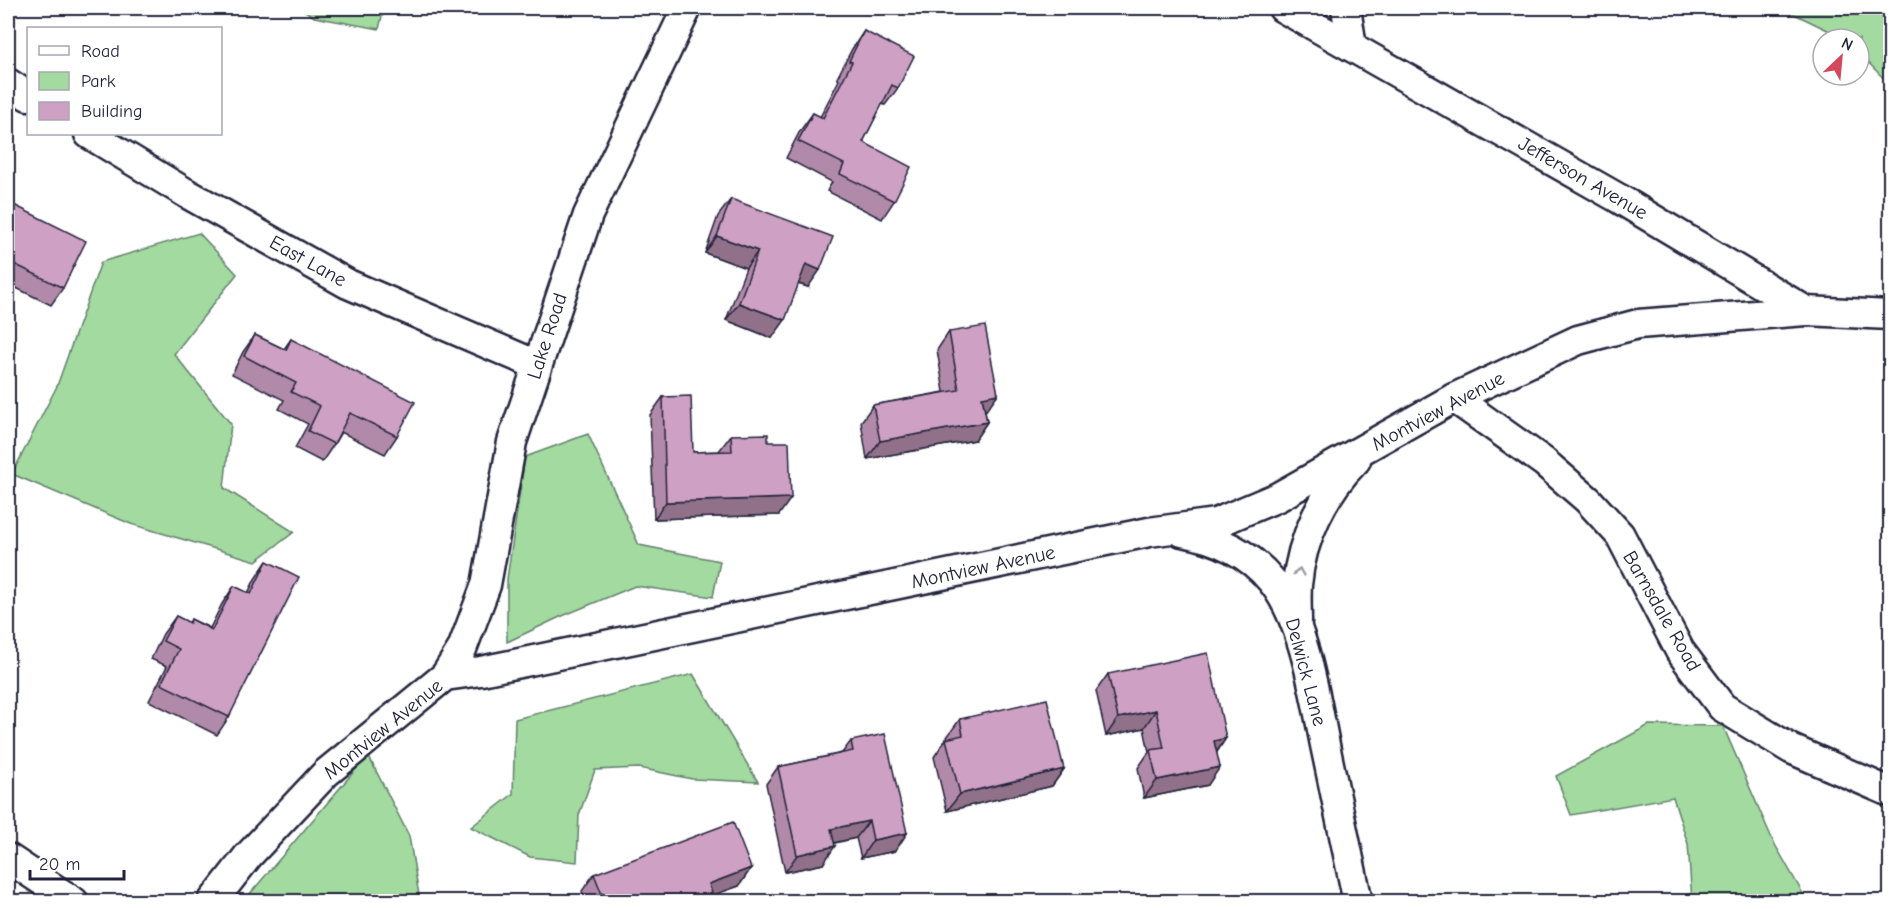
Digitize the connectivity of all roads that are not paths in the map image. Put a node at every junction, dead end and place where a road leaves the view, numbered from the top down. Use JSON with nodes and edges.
{"nodes":[{"id":1,"x":687,"y":8,"type":"edge"},
{"id":2,"x":1284,"y":8,"type":"edge"},
{"id":3,"x":1346,"y":8,"type":"edge"},
{"id":4,"x":1352,"y":47,"type":"junction"},
{"id":5,"x":8,"y":83,"type":"edge"},
{"id":6,"x":27,"y":95,"type":"edge"},
{"id":7,"x":92,"y":135,"type":"edge"},
{"id":8,"x":1806,"y":310,"type":"junction"},
{"id":9,"x":1890,"y":315,"type":"edge"},
{"id":10,"x":537,"y":365,"type":"junction"},
{"id":11,"x":1454,"y":398,"type":"junction"},
{"id":12,"x":1367,"y":449,"type":"junction"},
{"id":13,"x":1149,"y":532,"type":"junction"},
{"id":14,"x":1297,"y":631,"type":"junction"},
{"id":15,"x":445,"y":676,"type":"junction"},
{"id":16,"x":1890,"y":792,"type":"edge"},
{"id":17,"x":8,"y":858,"type":"edge"},
{"id":18,"x":74,"y":902,"type":"edge"},
{"id":19,"x":212,"y":902,"type":"edge"},
{"id":20,"x":1358,"y":902,"type":"edge"}],
"edges":[{"from":1,"to":10,"type":"street","name":"Lake Road"},
{"from":2,"to":4,"type":"street","name":"Jefferson Avenue"},
{"from":3,"to":4,"type":"street"},
{"from":4,"to":8,"type":"street","name":"Jefferson Avenue"},
{"from":5,"to":6,"type":"street"},
{"from":7,"to":10,"type":"street","name":"East Lane"},
{"from":8,"to":9,"type":"street","name":"Jefferson Avenue"},
{"from":8,"to":11,"type":"street","name":"Montview Avenue"},
{"from":10,"to":15,"type":"street","name":"Lake Road"},
{"from":11,"to":12,"type":"street","name":"Montview Avenue"},
{"from":11,"to":16,"type":"street","name":"Barnsdale Road"},
{"from":12,"to":13,"type":"street","name":"Montview Avenue"},
{"from":14,"to":12,"type":"street","one_way":true},
{"from":13,"to":14,"type":"street","name":"Delwick Lane"},
{"from":13,"to":15,"type":"street","name":"Montview Avenue"},
{"from":14,"to":20,"type":"street","name":"Delwick Lane"},
{"from":15,"to":19,"type":"street","name":"Montview Avenue"},
{"from":17,"to":18,"type":"street"}]}
